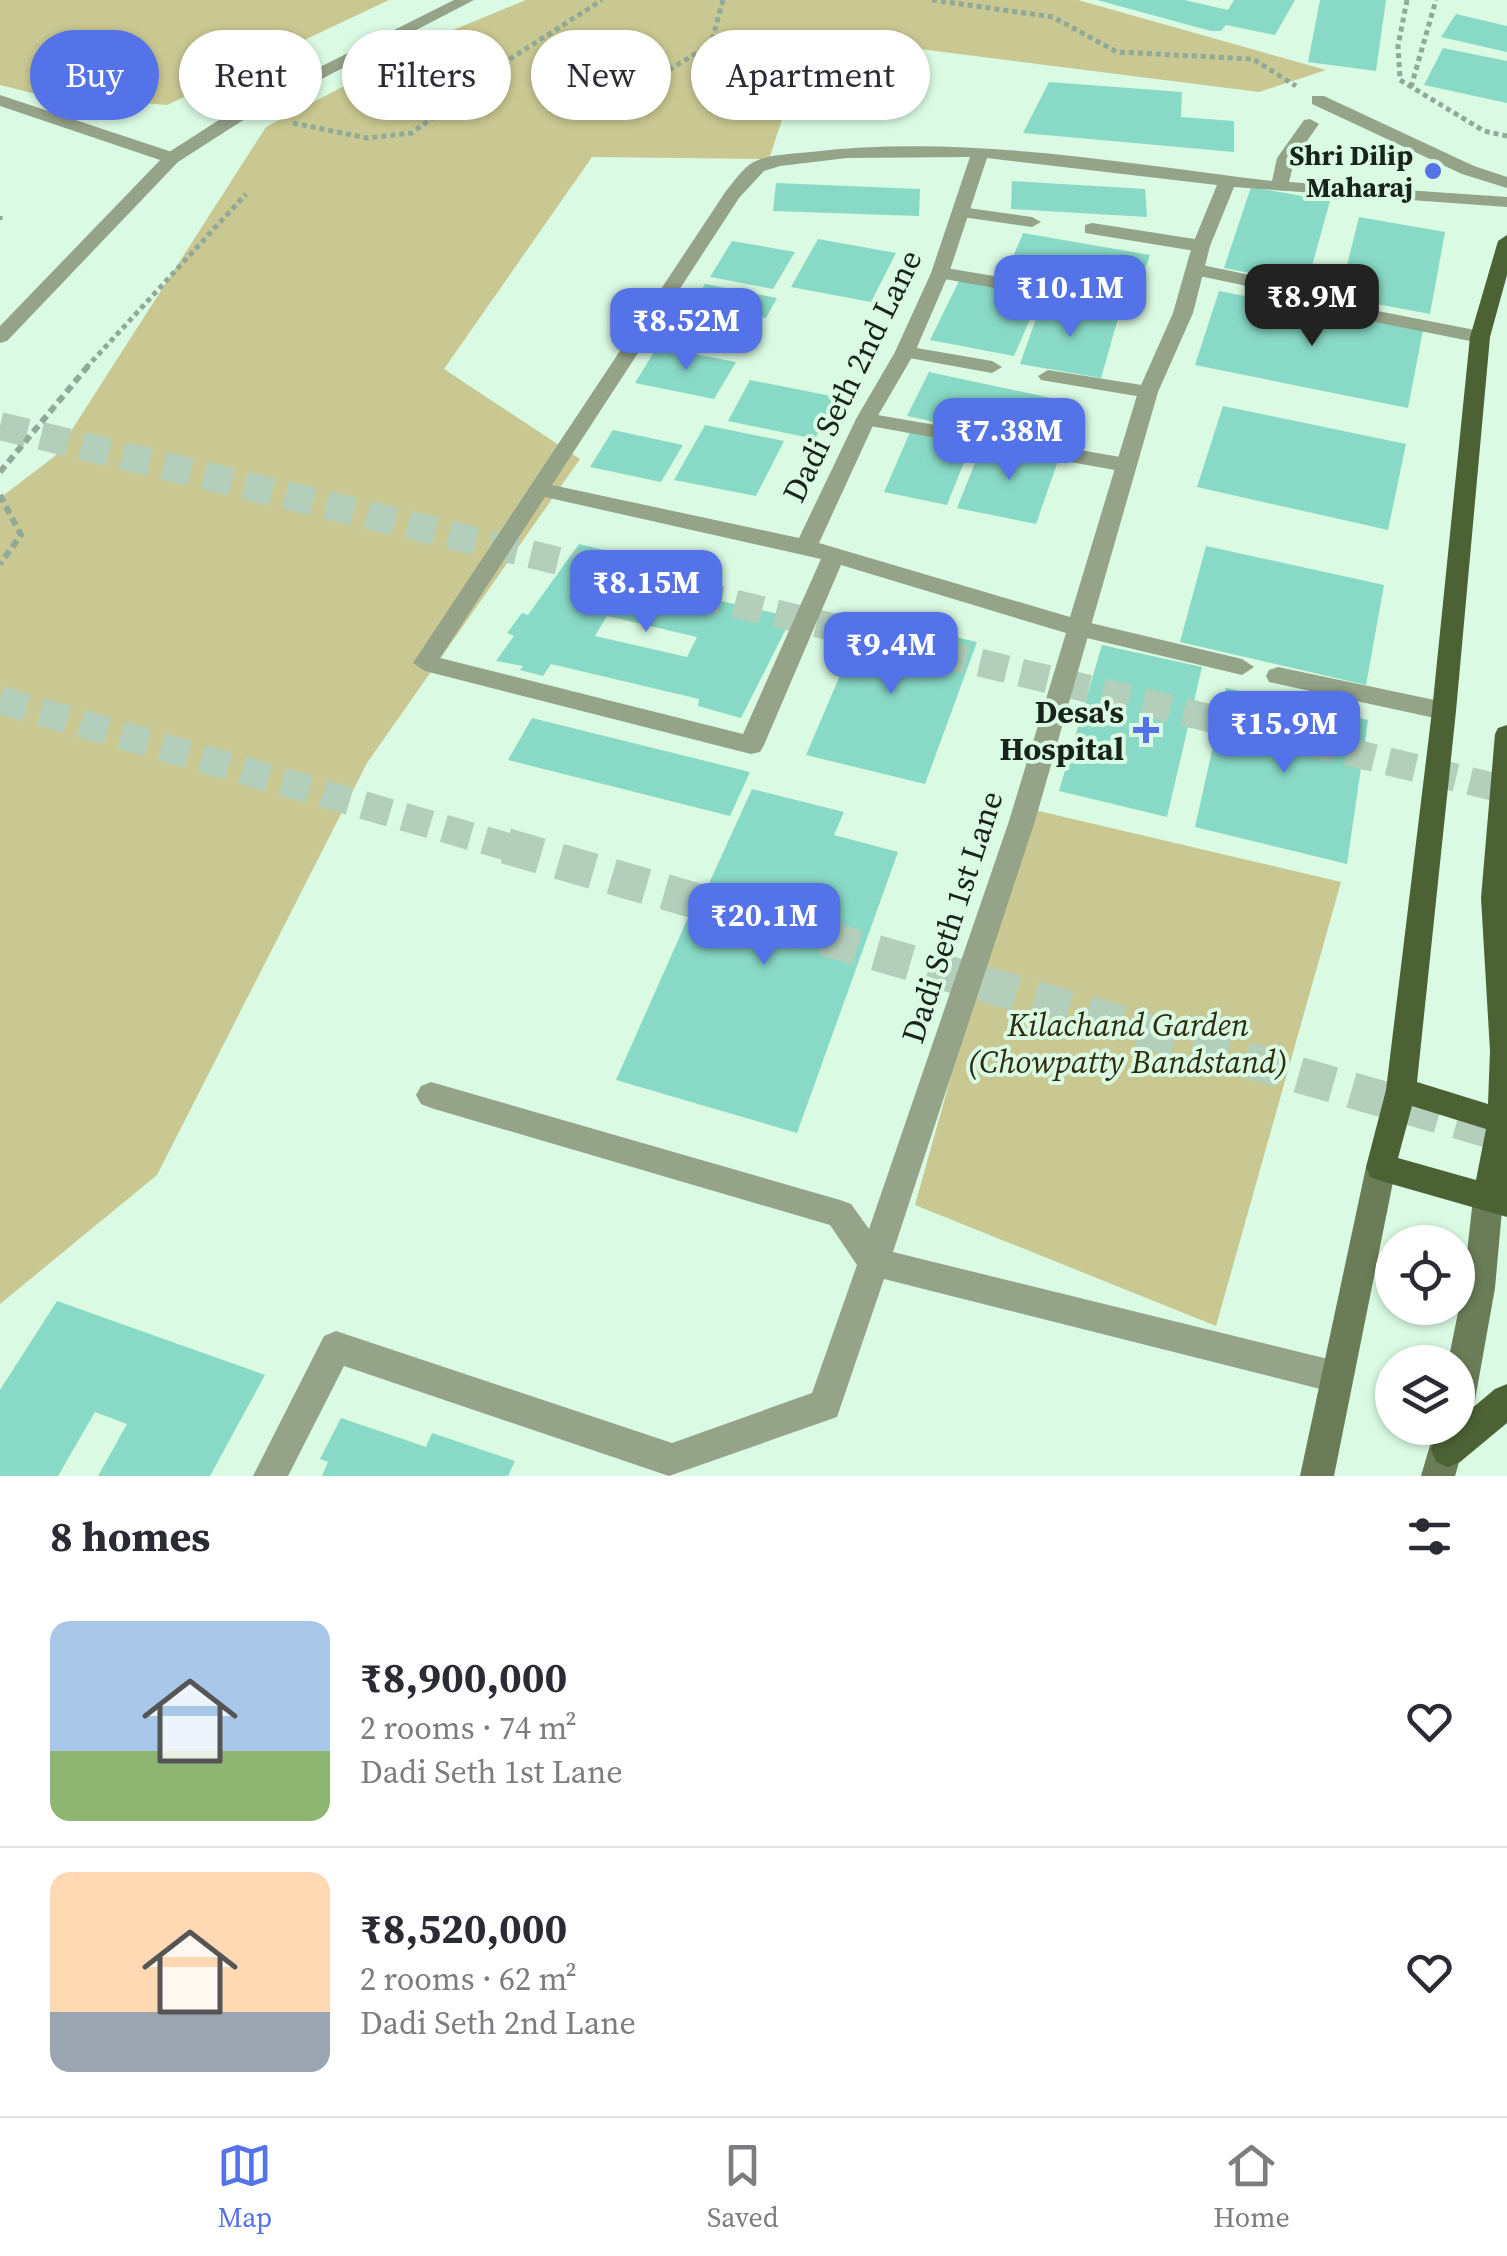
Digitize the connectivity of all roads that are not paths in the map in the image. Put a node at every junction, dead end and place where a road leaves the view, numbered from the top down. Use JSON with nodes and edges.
{"nodes":[{"id":1,"x":466,"y":0,"type":"edge"},
{"id":2,"x":0,"y":100,"type":"edge"},
{"id":3,"x":1318,"y":100,"type":"road end"},
{"id":4,"x":1310,"y":124,"type":"dead end"},
{"id":5,"x":980,"y":152,"type":"junction"},
{"id":6,"x":172,"y":158,"type":"junction"},
{"id":7,"x":1228,"y":179,"type":"junction"},
{"id":8,"x":1507,"y":183,"type":"edge"},
{"id":9,"x":1279,"y":187,"type":"junction"},
{"id":10,"x":1507,"y":202,"type":"edge"},
{"id":11,"x":961,"y":212,"type":"junction"},
{"id":12,"x":1032,"y":222,"type":"dead end"},
{"id":13,"x":1092,"y":229,"type":"dead end"},
{"id":14,"x":1507,"y":241,"type":"edge"},
{"id":15,"x":1202,"y":246,"type":"junction"},
{"id":16,"x":1197,"y":270,"type":"junction"},
{"id":17,"x":940,"y":272,"type":"junction"},
{"id":18,"x":1012,"y":285,"type":"dead end"},
{"id":19,"x":1304,"y":292,"type":"dead end"},
{"id":20,"x":1347,"y":312,"type":"dead end"},
{"id":21,"x":1480,"y":337,"type":"junction"},
{"id":22,"x":0,"y":338,"type":"edge"},
{"id":23,"x":905,"y":352,"type":"junction"},
{"id":24,"x":992,"y":366,"type":"dead end"},
{"id":25,"x":1048,"y":376,"type":"dead end"},
{"id":26,"x":1148,"y":392,"type":"junction"},
{"id":27,"x":866,"y":419,"type":"junction"},
{"id":28,"x":1126,"y":465,"type":"junction"},
{"id":29,"x":539,"y":489,"type":"junction"},
{"id":30,"x":806,"y":547,"type":"junction"},
{"id":31,"x":834,"y":556,"type":"junction"},
{"id":32,"x":1078,"y":628,"type":"junction"},
{"id":33,"x":1242,"y":668,"type":"dead end"},
{"id":34,"x":1278,"y":676,"type":"dead end"},
{"id":35,"x":1444,"y":711,"type":"junction"},
{"id":36,"x":1507,"y":734,"type":"edge"},
{"id":37,"x":1505,"y":1051,"type":"edge"},
{"id":38,"x":1402,"y":1090,"type":"junction"},
{"id":39,"x":432,"y":1095,"type":"dead end"},
{"id":40,"x":1504,"y":1122,"type":"edge"},
{"id":41,"x":1382,"y":1167,"type":"junction"},
{"id":42,"x":1497,"y":1201,"type":"edge"},
{"id":43,"x":874,"y":1262,"type":"junction"},
{"id":44,"x":1468,"y":1345,"type":"edge"},
{"id":45,"x":1336,"y":1377,"type":"junction"},
{"id":46,"x":1507,"y":1401,"type":"edge"},
{"id":47,"x":1446,"y":1451,"type":"edge"},
{"id":48,"x":270,"y":1476,"type":"edge"},
{"id":49,"x":1317,"y":1476,"type":"edge"}],
"edges":[{"from":1,"to":6,"type":"street"},
{"from":2,"to":6,"type":"street"},
{"from":3,"to":8,"type":"street"},
{"from":4,"to":9,"type":"street"},
{"from":5,"to":7,"type":"street"},
{"from":5,"to":11,"type":"street","name":"Dadi Seth 2nd Lane"},
{"from":5,"to":29,"type":"street"},
{"from":6,"to":22,"type":"street"},
{"from":7,"to":9,"type":"street"},
{"from":7,"to":15,"type":"street","name":"Dadi Seth 1st Lane"},
{"from":9,"to":10,"type":"street"},
{"from":11,"to":12,"type":"street"},
{"from":11,"to":17,"type":"street","name":"Dadi Seth 2nd Lane"},
{"from":13,"to":15,"type":"street"},
{"from":14,"to":21,"type":"main road"},
{"from":15,"to":16,"type":"street","name":"Dadi Seth 1st Lane"},
{"from":16,"to":19,"type":"street"},
{"from":16,"to":26,"type":"street","name":"Dadi Seth 1st Lane"},
{"from":17,"to":18,"type":"street"},
{"from":17,"to":23,"type":"street","name":"Dadi Seth 2nd Lane"},
{"from":20,"to":21,"type":"street"},
{"from":21,"to":35,"type":"main road"},
{"from":23,"to":24,"type":"street"},
{"from":23,"to":27,"type":"street","name":"Dadi Seth 2nd Lane"},
{"from":25,"to":26,"type":"street"},
{"from":26,"to":28,"type":"street","name":"Dadi Seth 1st Lane"},
{"from":27,"to":28,"type":"street"},
{"from":27,"to":30,"type":"street","name":"Dadi Seth 2nd Lane"},
{"from":28,"to":32,"type":"street","name":"Dadi Seth 1st Lane"},
{"from":29,"to":30,"type":"street"},
{"from":29,"to":31,"type":"street"},
{"from":30,"to":31,"type":"street","name":"Dadi Seth 2nd Lane"},
{"from":31,"to":32,"type":"street","name":"Dadi Seth 2nd Lane"},
{"from":32,"to":33,"type":"street","name":"Dadi Seth 2nd Lane"},
{"from":32,"to":43,"type":"street","name":"Dadi Seth 1st Lane"},
{"from":34,"to":35,"type":"street"},
{"from":35,"to":38,"type":"main road"},
{"from":36,"to":37,"type":"main road"},
{"from":37,"to":40,"type":"main road"},
{"from":38,"to":40,"type":"main road"},
{"from":38,"to":41,"type":"main road"},
{"from":39,"to":43,"type":"street"},
{"from":40,"to":42,"type":"main road"},
{"from":41,"to":42,"type":"main road"},
{"from":41,"to":45,"type":"main road"},
{"from":42,"to":44,"type":"main road"},
{"from":43,"to":45,"type":"street"},
{"from":43,"to":48,"type":"street","name":"Dadi Seth 1st Lane"},
{"from":45,"to":49,"type":"main road"},
{"from":46,"to":47,"type":"main road"}]}
